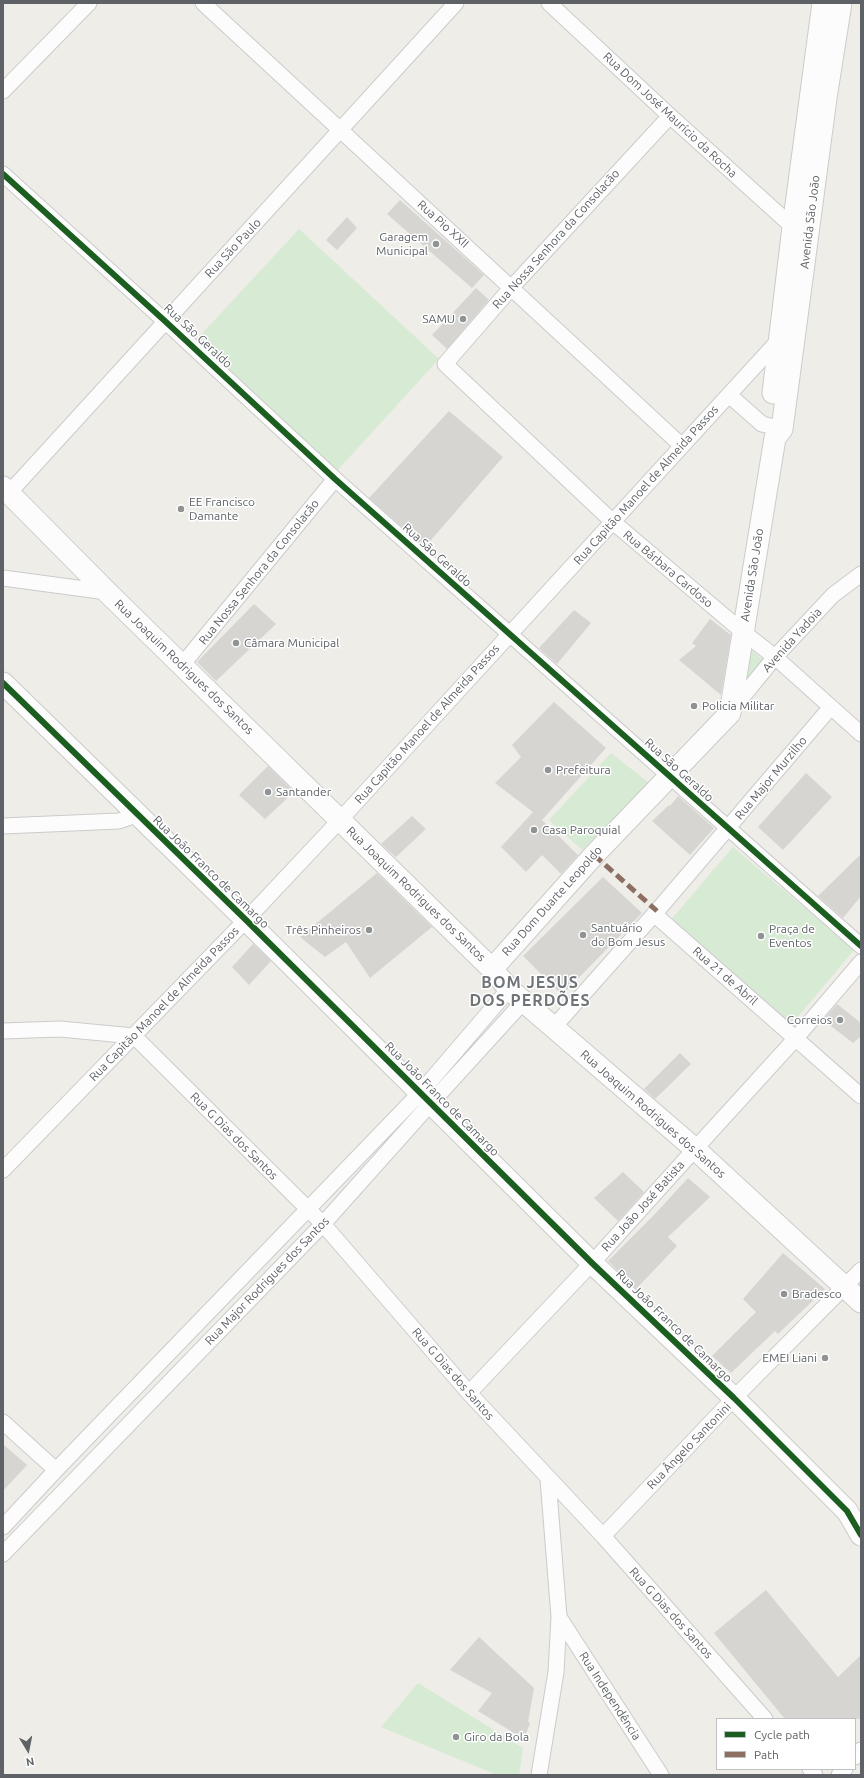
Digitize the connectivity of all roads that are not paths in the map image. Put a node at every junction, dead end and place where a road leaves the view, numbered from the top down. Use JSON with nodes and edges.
{"nodes":[{"id":1,"x":88,"y":3,"type":"edge"},
{"id":2,"x":203,"y":3,"type":"edge"},
{"id":3,"x":456,"y":3,"type":"edge"},
{"id":4,"x":549,"y":3,"type":"edge"},
{"id":5,"x":823,"y":3,"type":"edge"},
{"id":6,"x":840,"y":3,"type":"edge"},
{"id":7,"x":3,"y":91,"type":"edge"},
{"id":8,"x":670,"y":116,"type":"junction"},
{"id":9,"x":341,"y":131,"type":"junction"},
{"id":10,"x":3,"y":174,"type":"edge"},
{"id":11,"x":801,"y":229,"type":"junction"},
{"id":12,"x":512,"y":287,"type":"junction"},
{"id":13,"x":166,"y":322,"type":"junction"},
{"id":14,"x":778,"y":341,"type":"junction"},
{"id":15,"x":445,"y":364,"type":"joint"},
{"id":16,"x":729,"y":395,"type":"junction"},
{"id":17,"x":775,"y":431,"type":"junction"},
{"id":18,"x":682,"y":446,"type":"junction"},
{"id":19,"x":335,"y":479,"type":"junction"},
{"id":20,"x":6,"y":490,"type":"edge"},
{"id":21,"x":613,"y":522,"type":"junction"},
{"id":22,"x":861,"y":574,"type":"edge"},
{"id":23,"x":3,"y":578,"type":"edge"},
{"id":24,"x":107,"y":592,"type":"junction"},
{"id":25,"x":743,"y":632,"type":"junction"},
{"id":26,"x":509,"y":635,"type":"junction"},
{"id":27,"x":776,"y":657,"type":"junction"},
{"id":28,"x":182,"y":665,"type":"junction"},
{"id":29,"x":3,"y":683,"type":"edge"},
{"id":30,"x":830,"y":708,"type":"junction"},
{"id":31,"x":730,"y":713,"type":"junction"},
{"id":32,"x":861,"y":734,"type":"edge"},
{"id":33,"x":670,"y":777,"type":"junction"},
{"id":34,"x":136,"y":815,"type":"junction"},
{"id":35,"x":340,"y":820,"type":"junction"},
{"id":36,"x":3,"y":826,"type":"edge"},
{"id":37,"x":728,"y":828,"type":"junction"},
{"id":38,"x":654,"y":914,"type":"junction"},
{"id":39,"x":246,"y":920,"type":"junction"},
{"id":40,"x":861,"y":946,"type":"edge"},
{"id":41,"x":861,"y":962,"type":"edge"},
{"id":42,"x":492,"y":969,"type":"junction"},
{"id":43,"x":517,"y":995,"type":"junction"},
{"id":44,"x":553,"y":1028,"type":"junction"},
{"id":45,"x":3,"y":1031,"type":"edge"},
{"id":46,"x":134,"y":1036,"type":"junction"},
{"id":47,"x":796,"y":1038,"type":"junction"},
{"id":48,"x":861,"y":1096,"type":"edge"},
{"id":49,"x":425,"y":1098,"type":"junction"},
{"id":50,"x":695,"y":1150,"type":"junction"},
{"id":51,"x":3,"y":1170,"type":"edge"},
{"id":52,"x":308,"y":1210,"type":"junction"},
{"id":53,"x":323,"y":1224,"type":"junction"},
{"id":54,"x":592,"y":1263,"type":"junction"},
{"id":55,"x":861,"y":1270,"type":"edge"},
{"id":56,"x":845,"y":1287,"type":"junction"},
{"id":57,"x":861,"y":1302,"type":"edge"},
{"id":58,"x":469,"y":1393,"type":"junction"},
{"id":59,"x":734,"y":1398,"type":"junction"},
{"id":60,"x":3,"y":1422,"type":"edge"},
{"id":61,"x":56,"y":1470,"type":"junction"},
{"id":62,"x":548,"y":1479,"type":"junction"},
{"id":63,"x":3,"y":1527,"type":"edge"},
{"id":64,"x":861,"y":1535,"type":"edge"},
{"id":65,"x":602,"y":1536,"type":"junction"},
{"id":66,"x":5,"y":1548,"type":"edge"},
{"id":67,"x":559,"y":1617,"type":"junction"},
{"id":68,"x":764,"y":1718,"type":"edge"},
{"id":69,"x":539,"y":1775,"type":"edge"},
{"id":70,"x":661,"y":1775,"type":"edge"}],
"edges":[{"from":1,"to":7,"type":"street"},
{"from":2,"to":9,"type":"street","name":"Rua Pio XXII"},
{"from":3,"to":9,"type":"street","name":"Rua São Paulo"},
{"from":4,"to":8,"type":"street","name":"Rua Dom José Maurício da Rocha"},
{"from":5,"to":11,"type":"street","name":"Avenida São João"},
{"from":6,"to":11,"type":"street","name":"Avenida São João"},
{"from":8,"to":11,"type":"street","name":"Rua Dom José Maurício da Rocha"},
{"from":8,"to":12,"type":"street","name":"Rua Nossa Senhora da Consolacão"},
{"from":9,"to":12,"type":"street","name":"Rua Pio XXII"},
{"from":9,"to":13,"type":"street","name":"Rua São Paulo"},
{"from":10,"to":13,"type":"street","name":"Rua São Geraldo"},
{"from":11,"to":14,"type":"street","name":"Avenida São João"},
{"from":11,"to":17,"type":"street","name":"Avenida São João"},
{"from":12,"to":15,"type":"street","name":"Rua Nossa Senhora da Consolacão"},
{"from":12,"to":18,"type":"street","name":"Rua Pio XXII"},
{"from":13,"to":19,"type":"street","name":"Rua São Geraldo"},
{"from":13,"to":20,"type":"street","name":"Rua São Paulo"},
{"from":14,"to":16,"type":"street","name":"Rua Capitão Manoel de Almeida Passos"},
{"from":14,"to":17,"type":"street","name":"Avenida São João"},
{"from":15,"to":21,"type":"street","name":"Rua Bárbara Cardoso"},
{"from":16,"to":17,"type":"street"},
{"from":16,"to":18,"type":"street","name":"Rua Capitão Manoel de Almeida Passos"},
{"from":17,"to":25,"type":"street","name":"Avenida São João"},
{"from":18,"to":21,"type":"street","name":"Rua Capitão Manoel de Almeida Passos"},
{"from":19,"to":26,"type":"street","name":"Rua São Geraldo"},
{"from":19,"to":28,"type":"street","name":"Rua Nossa Senhora da Consolacão"},
{"from":20,"to":24,"type":"street","name":"Rua Joaquim Rodrigues dos Santos"},
{"from":21,"to":25,"type":"street","name":"Rua Bárbara Cardoso"},
{"from":21,"to":26,"type":"street","name":"Rua Capitão Manoel de Almeida Passos"},
{"from":22,"to":27,"type":"street","name":"Avenida Yadoia"},
{"from":23,"to":24,"type":"street"},
{"from":24,"to":28,"type":"street","name":"Rua Joaquim Rodrigues dos Santos"},
{"from":25,"to":27,"type":"street","name":"Rua Bárbara Cardoso"},
{"from":25,"to":31,"type":"street","name":"Avenida São João"},
{"from":26,"to":33,"type":"street","name":"Rua São Geraldo"},
{"from":26,"to":35,"type":"street","name":"Rua Capitão Manoel de Almeida Passos"},
{"from":27,"to":30,"type":"street","name":"Rua Bárbara Cardoso"},
{"from":27,"to":31,"type":"street","name":"Avenida Yadoia"},
{"from":28,"to":35,"type":"street","name":"Rua Joaquim Rodrigues dos Santos"},
{"from":29,"to":34,"type":"street","name":"Rua João Franco de Camargo"},
{"from":30,"to":32,"type":"street","name":"Rua Bárbara Cardoso"},
{"from":30,"to":37,"type":"street","name":"Rua Major Murzilho"},
{"from":31,"to":33,"type":"street","name":"Rua Dom Duarte Leopoldo"},
{"from":33,"to":37,"type":"street","name":"Rua São Geraldo"},
{"from":33,"to":42,"type":"street","name":"Rua Dom Duarte Leopoldo"},
{"from":34,"to":36,"type":"street"},
{"from":34,"to":39,"type":"street","name":"Rua João Franco de Camargo"},
{"from":35,"to":39,"type":"street","name":"Rua Capitão Manoel de Almeida Passos"},
{"from":35,"to":42,"type":"street","name":"Rua Joaquim Rodrigues dos Santos"},
{"from":37,"to":38,"type":"street","name":"Rua Major Murzilho"},
{"from":37,"to":40,"type":"street","name":"Rua São Geraldo"},
{"from":38,"to":44,"type":"street","name":"Rua Major Murzilho"},
{"from":38,"to":47,"type":"street","name":"Rua 21 de Abril"},
{"from":39,"to":46,"type":"street","name":"Rua Capitão Manoel de Almeida Passos"},
{"from":39,"to":49,"type":"street","name":"Rua João Franco de Camargo"},
{"from":41,"to":47,"type":"street","name":"Rua João José Batista"},
{"from":42,"to":43,"type":"street","name":"Rua Joaquim Rodrigues dos Santos"},
{"from":43,"to":44,"type":"street","name":"Rua Joaquim Rodrigues dos Santos"},
{"from":43,"to":49,"type":"street","name":"Rua Major Rodrigues dos Santos"},
{"from":44,"to":50,"type":"street","name":"Rua Joaquim Rodrigues dos Santos"},
{"from":45,"to":46,"type":"street"},
{"from":46,"to":51,"type":"street","name":"Rua Capitão Manoel de Almeida Passos"},
{"from":46,"to":52,"type":"street","name":"Rua G Dias dos Santos"},
{"from":47,"to":48,"type":"street","name":"Rua 21 de Abril"},
{"from":47,"to":50,"type":"street","name":"Rua João José Batista"},
{"from":49,"to":52,"type":"street","name":"Rua Major Rodrigues dos Santos"},
{"from":49,"to":53,"type":"street","name":"Rua Major Rodrigues dos Santos"},
{"from":49,"to":54,"type":"street","name":"Rua João Franco de Camargo"},
{"from":50,"to":54,"type":"street","name":"Rua João José Batista"},
{"from":50,"to":56,"type":"street","name":"Rua Joaquim Rodrigues dos Santos"},
{"from":52,"to":53,"type":"street","name":"Rua G Dias dos Santos"},
{"from":52,"to":61,"type":"street","name":"Rua Major Rodrigues dos Santos"},
{"from":53,"to":58,"type":"street","name":"Rua G Dias dos Santos"},
{"from":53,"to":66,"type":"street","name":"Rua Major Rodrigues dos Santos"},
{"from":54,"to":58,"type":"street","name":"Rua João José Batista"},
{"from":54,"to":59,"type":"street","name":"Rua João Franco de Camargo"},
{"from":55,"to":56,"type":"street","name":"Rua Ângelo Santonini"},
{"from":56,"to":57,"type":"street","name":"Rua Joaquim Rodrigues dos Santos"},
{"from":56,"to":59,"type":"street","name":"Rua Ângelo Santonini"},
{"from":58,"to":62,"type":"street","name":"Rua G Dias dos Santos"},
{"from":59,"to":64,"type":"street","name":"Rua João Franco de Camargo"},
{"from":59,"to":65,"type":"street","name":"Rua Ângelo Santonini"},
{"from":60,"to":61,"type":"street"},
{"from":61,"to":63,"type":"street","name":"Rua Major Rodrigues dos Santos"},
{"from":62,"to":65,"type":"street","name":"Rua G Dias dos Santos"},
{"from":62,"to":67,"type":"street"},
{"from":65,"to":68,"type":"street","name":"Rua G Dias dos Santos"},
{"from":67,"to":69,"type":"street"},
{"from":67,"to":70,"type":"street","name":"Rua Independência"}]}
